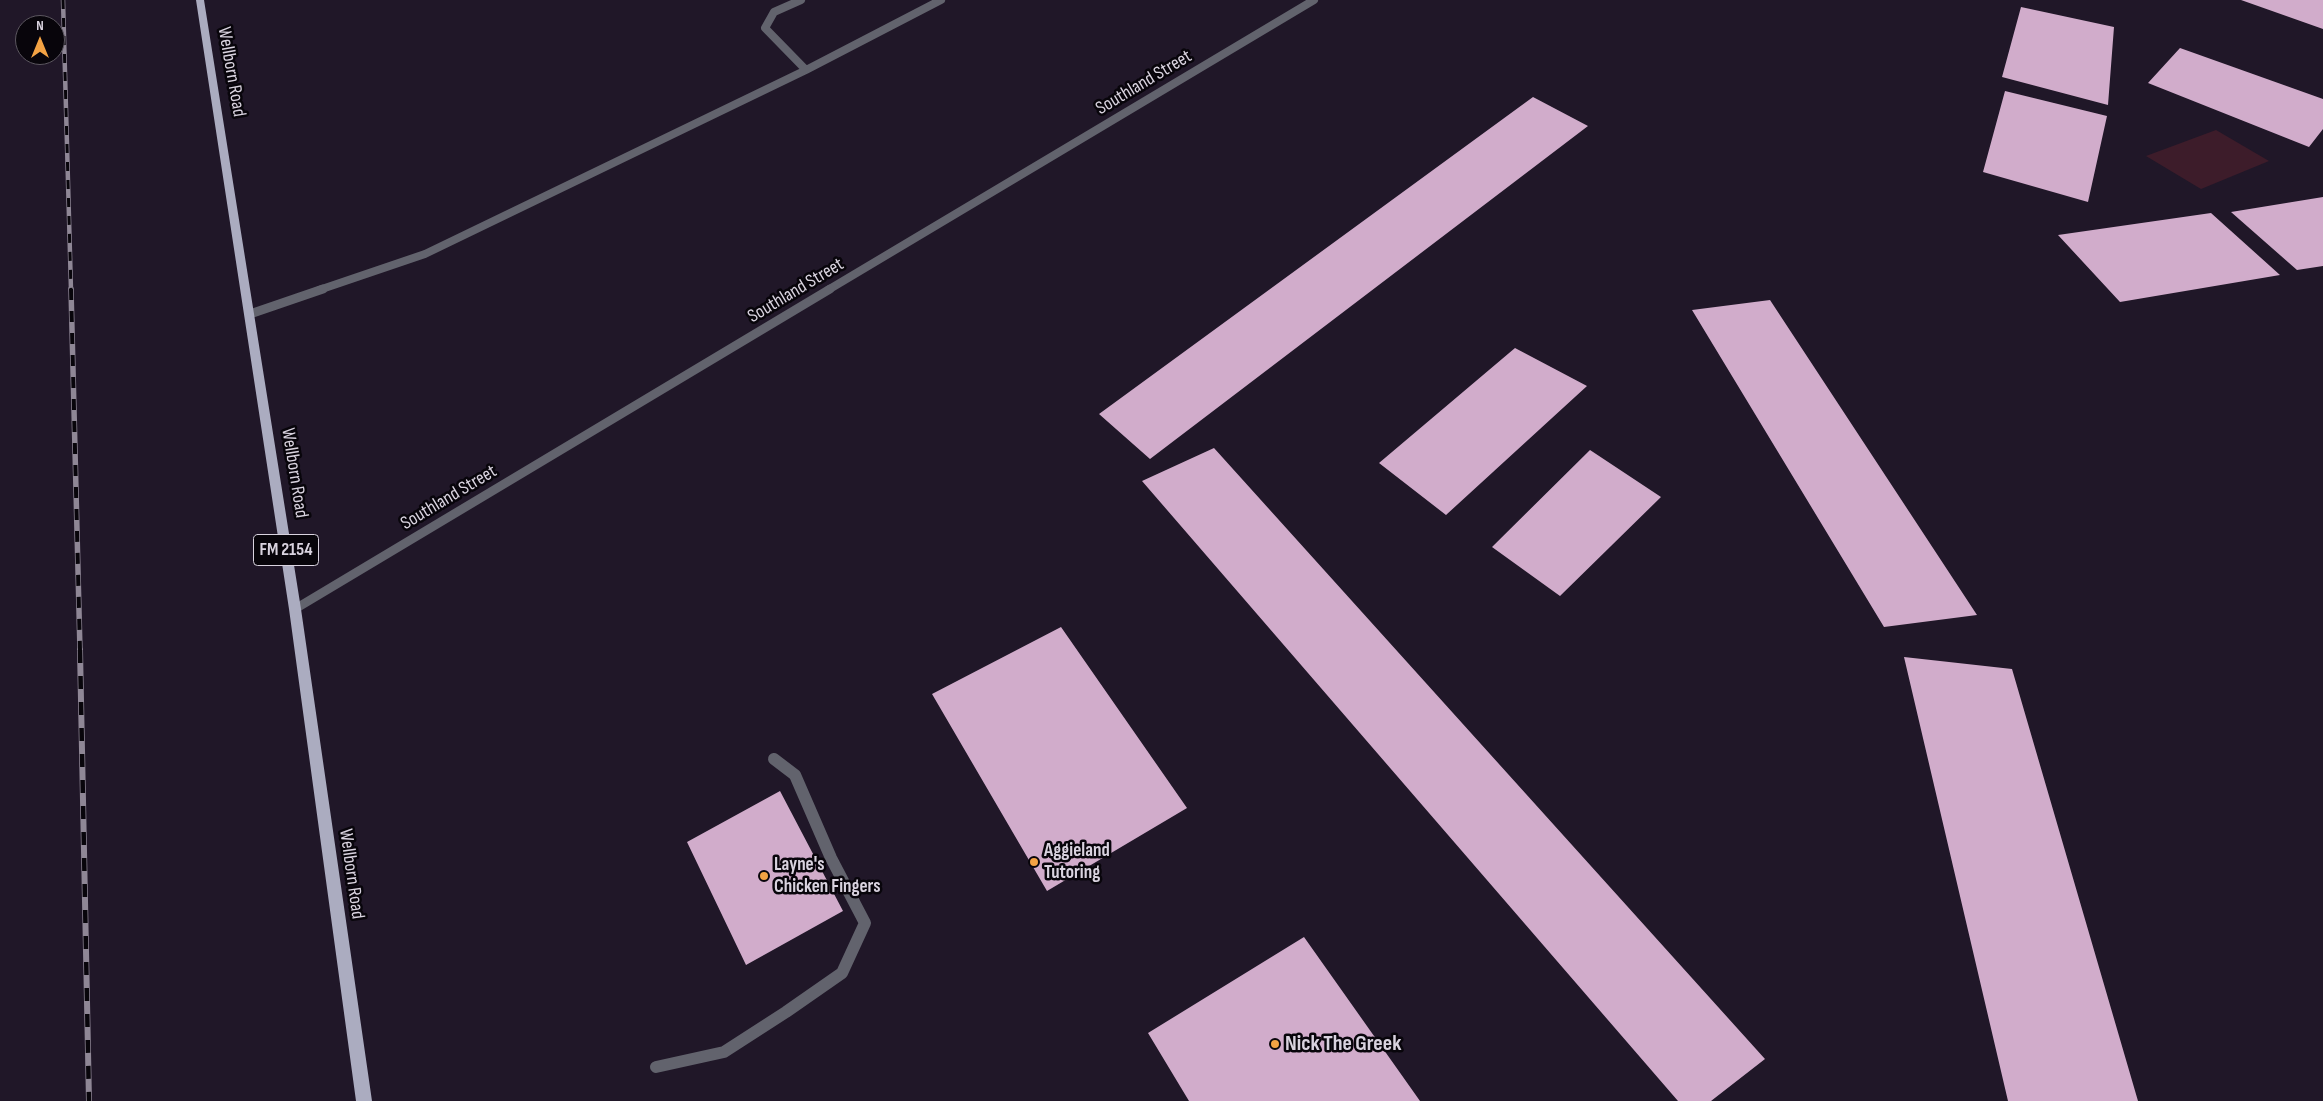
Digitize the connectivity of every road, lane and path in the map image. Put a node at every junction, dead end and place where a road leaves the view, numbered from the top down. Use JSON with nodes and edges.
{"nodes":[{"id":1,"x":200,"y":0,"type":"edge"},
{"id":2,"x":801,"y":0,"type":"edge"},
{"id":3,"x":942,"y":0,"type":"edge"},
{"id":4,"x":1314,"y":0,"type":"edge"},
{"id":5,"x":806,"y":70,"type":"junction"},
{"id":6,"x":250,"y":314,"type":"junction"},
{"id":7,"x":295,"y":609,"type":"junction"},
{"id":8,"x":774,"y":759,"type":"dead end"},
{"id":9,"x":656,"y":1067,"type":"dead end"},
{"id":10,"x":364,"y":1101,"type":"edge"}],
"edges":[{"from":1,"to":6,"type":"main road","name":"Wellborn Road","number":"FM 2154"},
{"from":2,"to":5,"type":"street"},
{"from":3,"to":5,"type":"street"},
{"from":4,"to":7,"type":"street","name":"Southland Street"},
{"from":5,"to":6,"type":"street"},
{"from":6,"to":7,"type":"main road","name":"Wellborn Road","number":"FM 2154"},
{"from":7,"to":10,"type":"main road","name":"Wellborn Road","number":"FM 2154"},
{"from":8,"to":9,"type":"street"}]}
